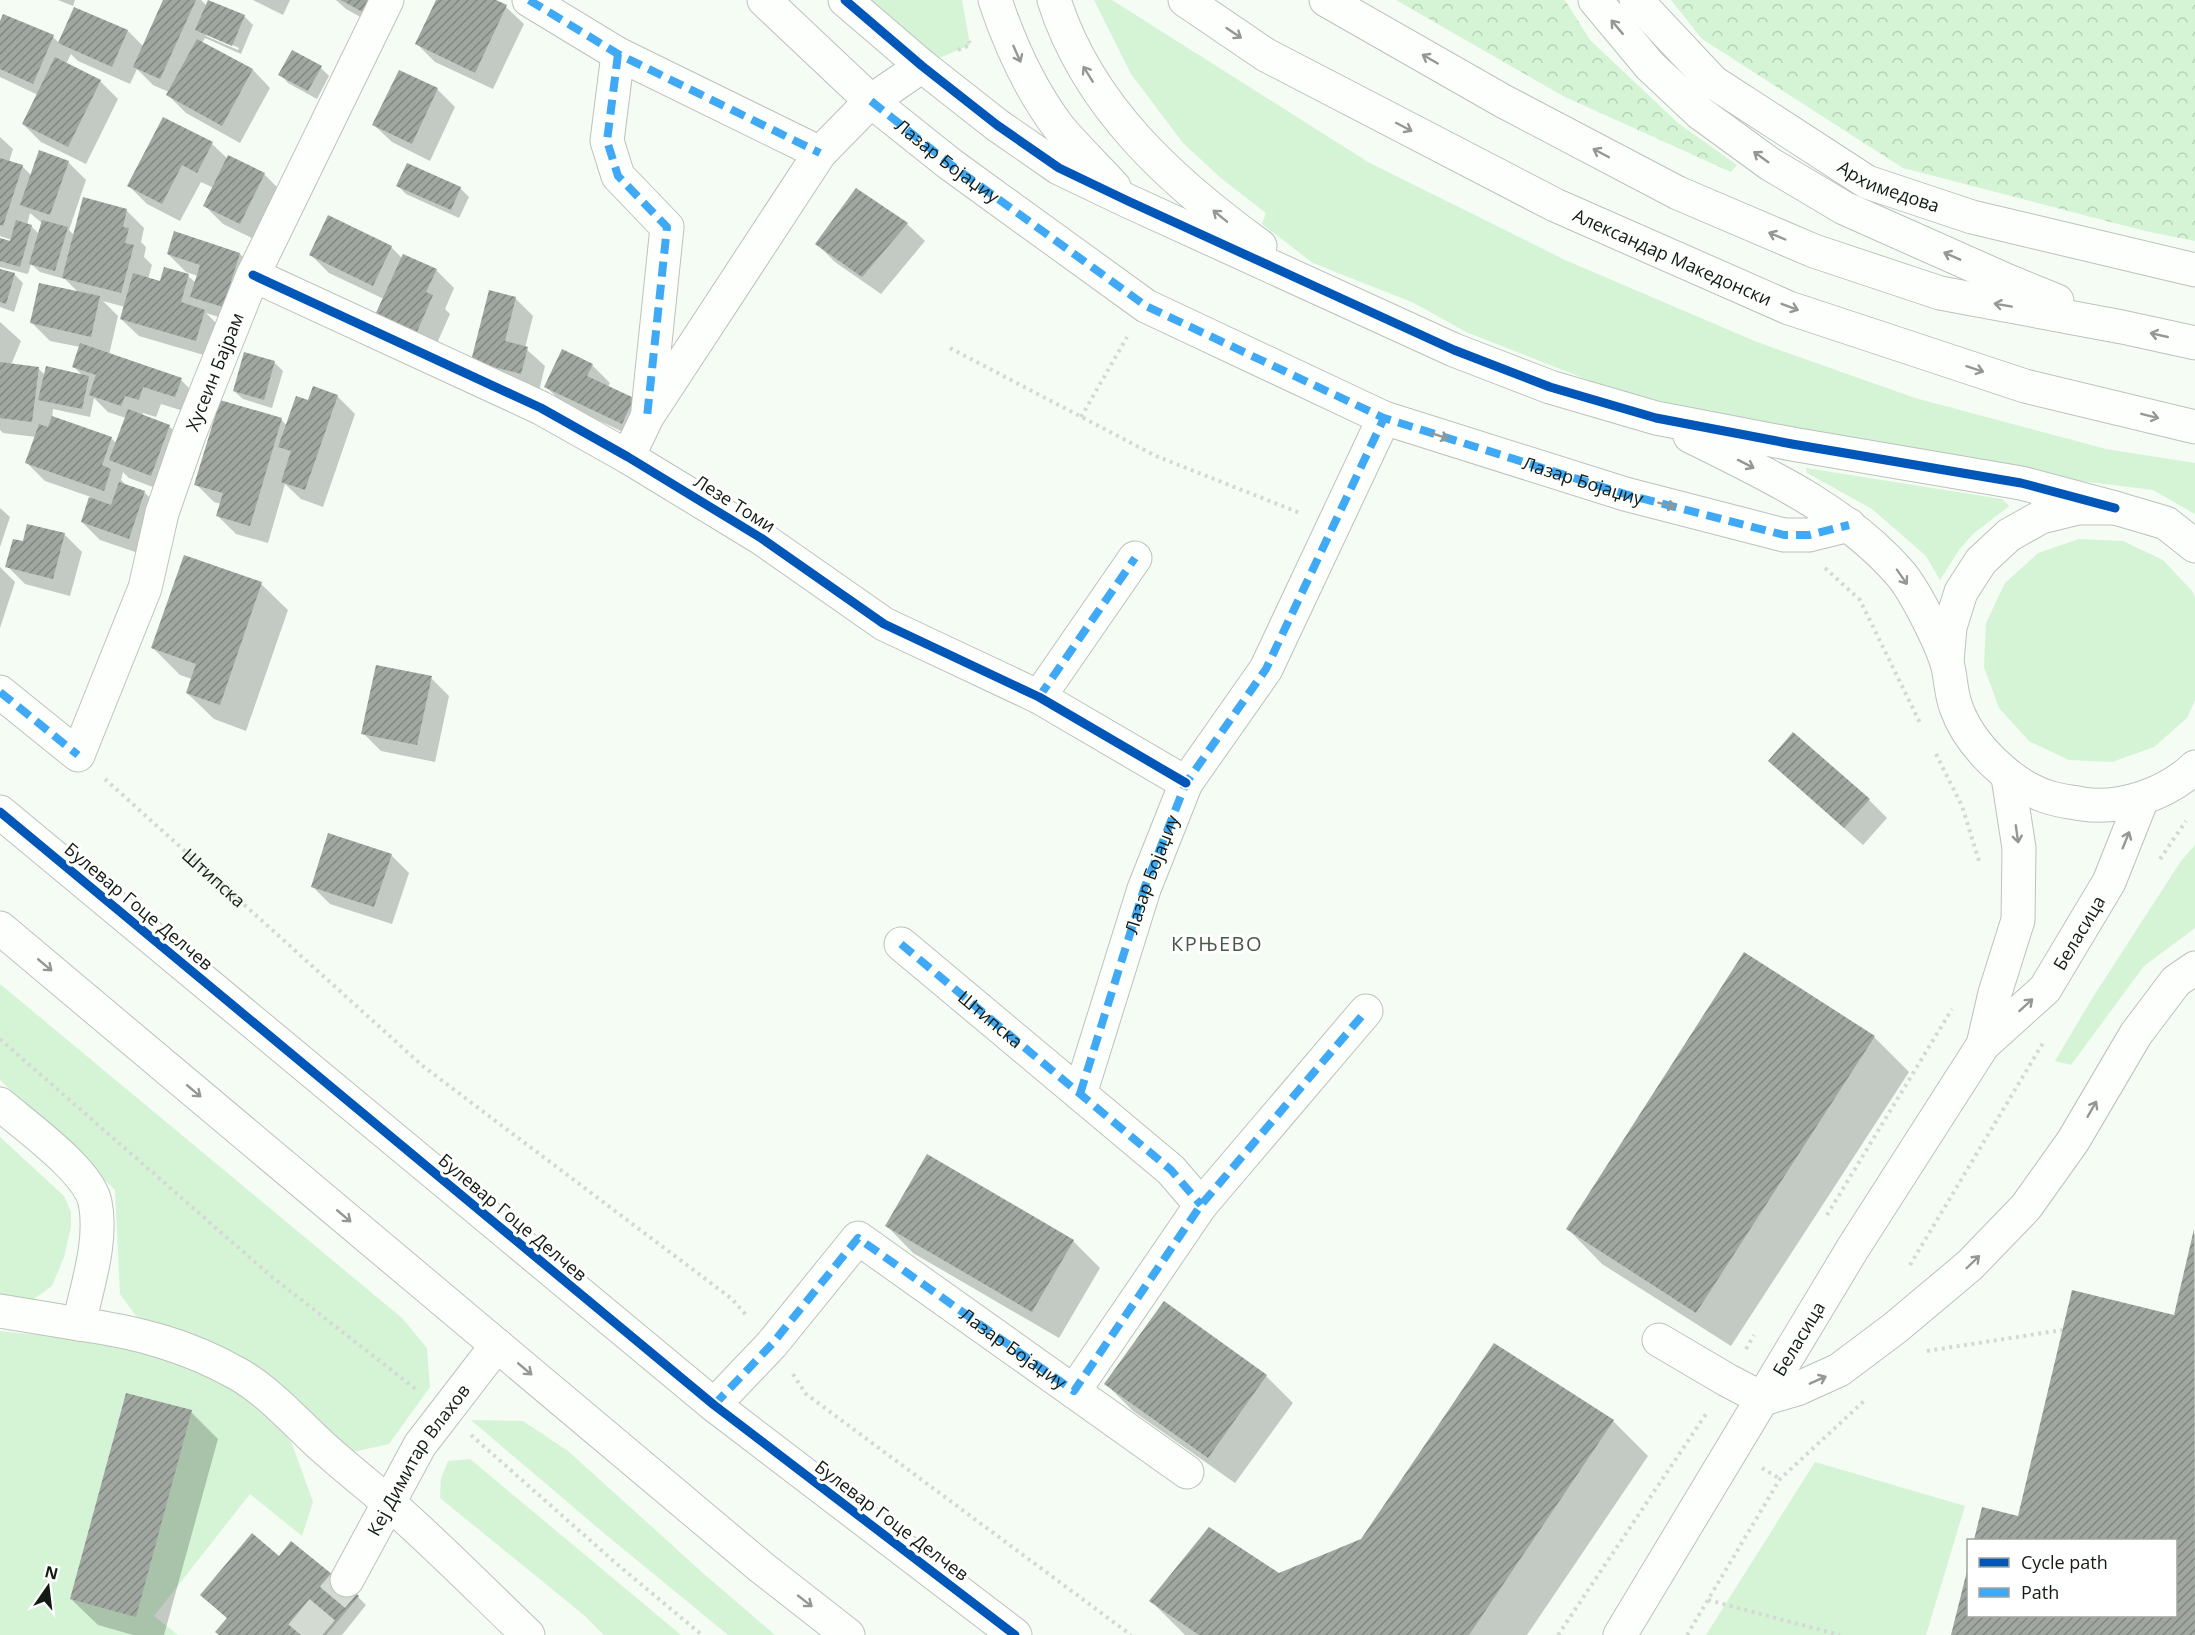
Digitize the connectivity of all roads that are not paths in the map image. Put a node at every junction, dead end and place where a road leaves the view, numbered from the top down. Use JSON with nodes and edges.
{"nodes":[{"id":1,"x":387,"y":0,"type":"edge"},
{"id":2,"x":529,"y":0,"type":"edge"},
{"id":3,"x":764,"y":0,"type":"edge"},
{"id":4,"x":844,"y":0,"type":"edge"},
{"id":5,"x":995,"y":0,"type":"edge"},
{"id":6,"x":1054,"y":0,"type":"edge"},
{"id":7,"x":1185,"y":0,"type":"edge"},
{"id":8,"x":1326,"y":0,"type":"edge"},
{"id":9,"x":1594,"y":0,"type":"edge"},
{"id":10,"x":1636,"y":0,"type":"edge"},
{"id":11,"x":618,"y":54,"type":"junction"},
{"id":12,"x":922,"y":66,"type":"junction"},
{"id":13,"x":871,"y":102,"type":"junction"},
{"id":14,"x":820,"y":153,"type":"junction"},
{"id":15,"x":1128,"y":201,"type":"junction"},
{"id":16,"x":2195,"y":270,"type":"edge"},
{"id":17,"x":253,"y":275,"type":"junction"},
{"id":18,"x":1317,"y":288,"type":"junction"},
{"id":19,"x":2122,"y":327,"type":"junction"},
{"id":20,"x":2195,"y":343,"type":"edge"},
{"id":21,"x":647,"y":417,"type":"junction"},
{"id":22,"x":1384,"y":418,"type":"junction"},
{"id":23,"x":1656,"y":418,"type":"junction"},
{"id":24,"x":2195,"y":427,"type":"edge"},
{"id":25,"x":628,"y":457,"type":"junction"},
{"id":26,"x":2115,"y":507,"type":"junction"},
{"id":27,"x":1849,"y":525,"type":"junction"},
{"id":28,"x":2195,"y":546,"type":"edge"},
{"id":29,"x":1135,"y":558,"type":"dead end"},
{"id":30,"x":1947,"y":665,"type":"junction"},
{"id":31,"x":0,"y":692,"type":"edge"},
{"id":32,"x":1039,"y":697,"type":"junction"},
{"id":33,"x":2195,"y":767,"type":"edge"},
{"id":34,"x":2008,"y":777,"type":"junction"},
{"id":35,"x":1186,"y":783,"type":"junction"},
{"id":36,"x":2142,"y":799,"type":"junction"},
{"id":37,"x":0,"y":812,"type":"edge"},
{"id":38,"x":0,"y":928,"type":"edge"},
{"id":39,"x":902,"y":944,"type":"dead end"},
{"id":40,"x":2195,"y":968,"type":"edge"},
{"id":41,"x":1366,"y":1011,"type":"dead end"},
{"id":42,"x":1983,"y":1044,"type":"junction"},
{"id":43,"x":1080,"y":1094,"type":"junction"},
{"id":44,"x":0,"y":1104,"type":"edge"},
{"id":45,"x":1201,"y":1205,"type":"junction"},
{"id":46,"x":0,"y":1311,"type":"edge"},
{"id":47,"x":78,"y":1324,"type":"junction"},
{"id":48,"x":1659,"y":1340,"type":"dead end"},
{"id":49,"x":497,"y":1346,"type":"junction"},
{"id":50,"x":1074,"y":1391,"type":"junction"},
{"id":51,"x":1763,"y":1399,"type":"junction"},
{"id":52,"x":714,"y":1405,"type":"junction"},
{"id":53,"x":1187,"y":1472,"type":"dead end"},
{"id":54,"x":389,"y":1503,"type":"junction"},
{"id":55,"x":347,"y":1580,"type":"tunnel mouth"},
{"id":56,"x":528,"y":1635,"type":"edge"},
{"id":57,"x":848,"y":1635,"type":"edge"},
{"id":58,"x":1016,"y":1635,"type":"edge"},
{"id":59,"x":1620,"y":1635,"type":"edge"}],
"edges":[{"from":1,"to":17,"type":"street","name":"Хусеин Бајрам"},
{"from":2,"to":11,"type":"street"},
{"from":3,"to":13,"type":"street","name":"Лазар Бојаџиу"},
{"from":4,"to":12,"type":"street"},
{"from":5,"to":15,"type":"street","one_way":true},
{"from":18,"to":6,"type":"street","one_way":true},
{"from":7,"to":24,"type":"street","name":"Александар Македонски","one_way":true},
{"from":19,"to":8,"type":"street","one_way":true},
{"from":19,"to":9,"type":"street","one_way":true},
{"from":10,"to":16,"type":"street","name":"Архимедова"},
{"from":11,"to":14,"type":"street"},
{"from":11,"to":21,"type":"street"},
{"from":12,"to":13,"type":"street"},
{"from":12,"to":15,"type":"street"},
{"from":13,"to":14,"type":"street"},
{"from":13,"to":22,"type":"street","name":"Лазар Бојаџиу"},
{"from":14,"to":21,"type":"street"},
{"from":15,"to":18,"type":"street"},
{"from":17,"to":25,"type":"street","name":"Лезе Томи"},
{"from":17,"to":31,"type":"street","name":"Хусеин Бајрам"},
{"from":18,"to":23,"type":"street"},
{"from":20,"to":19,"type":"street","one_way":true},
{"from":21,"to":25,"type":"street"},
{"from":22,"to":27,"type":"street","name":"Лазар Бојаџиу","one_way":true},
{"from":22,"to":35,"type":"street","name":"Лазар Бојаџиу"},
{"from":23,"to":26,"type":"street"},
{"from":23,"to":27,"type":"street","one_way":true},
{"from":25,"to":32,"type":"street","name":"Лезе Томи"},
{"from":26,"to":28,"type":"street"},
{"from":26,"to":30,"type":"street"},
{"from":27,"to":30,"type":"street","one_way":true},
{"from":29,"to":32,"type":"street"},
{"from":30,"to":34,"type":"street"},
{"from":32,"to":35,"type":"street","name":"Лезе Томи"},
{"from":33,"to":36,"type":"street"},
{"from":34,"to":36,"type":"street"},
{"from":34,"to":42,"type":"street","name":"Беласица","one_way":true},
{"from":35,"to":43,"type":"street","name":"Лазар Бојаџиу"},
{"from":42,"to":36,"type":"street","name":"Беласица","one_way":true},
{"from":37,"to":52,"type":"street","name":"Булевар Гоце Делчев"},
{"from":38,"to":49,"type":"street","one_way":true},
{"from":39,"to":43,"type":"street","name":"Штипска"},
{"from":51,"to":40,"type":"street","one_way":true},
{"from":41,"to":45,"type":"street","name":"Лазар Бојаџиу"},
{"from":42,"to":51,"type":"street","name":"Беласица"},
{"from":43,"to":45,"type":"street"},
{"from":44,"to":47,"type":"street"},
{"from":45,"to":50,"type":"street","name":"Лазар Бојаџиу"},
{"from":46,"to":47,"type":"street"},
{"from":47,"to":54,"type":"street"},
{"from":48,"to":51,"type":"street"},
{"from":49,"to":54,"type":"street","name":"Кеј Димитар Влахов"},
{"from":49,"to":57,"type":"street","one_way":true},
{"from":50,"to":52,"type":"street","name":"Лазар Бојаџиу"},
{"from":50,"to":53,"type":"street"},
{"from":51,"to":59,"type":"street","name":"Беласица"},
{"from":52,"to":58,"type":"street","name":"Булевар Гоце Делчев"},
{"from":54,"to":55,"type":"street","name":"Кеј Димитар Влахов"},
{"from":54,"to":56,"type":"street"}]}
